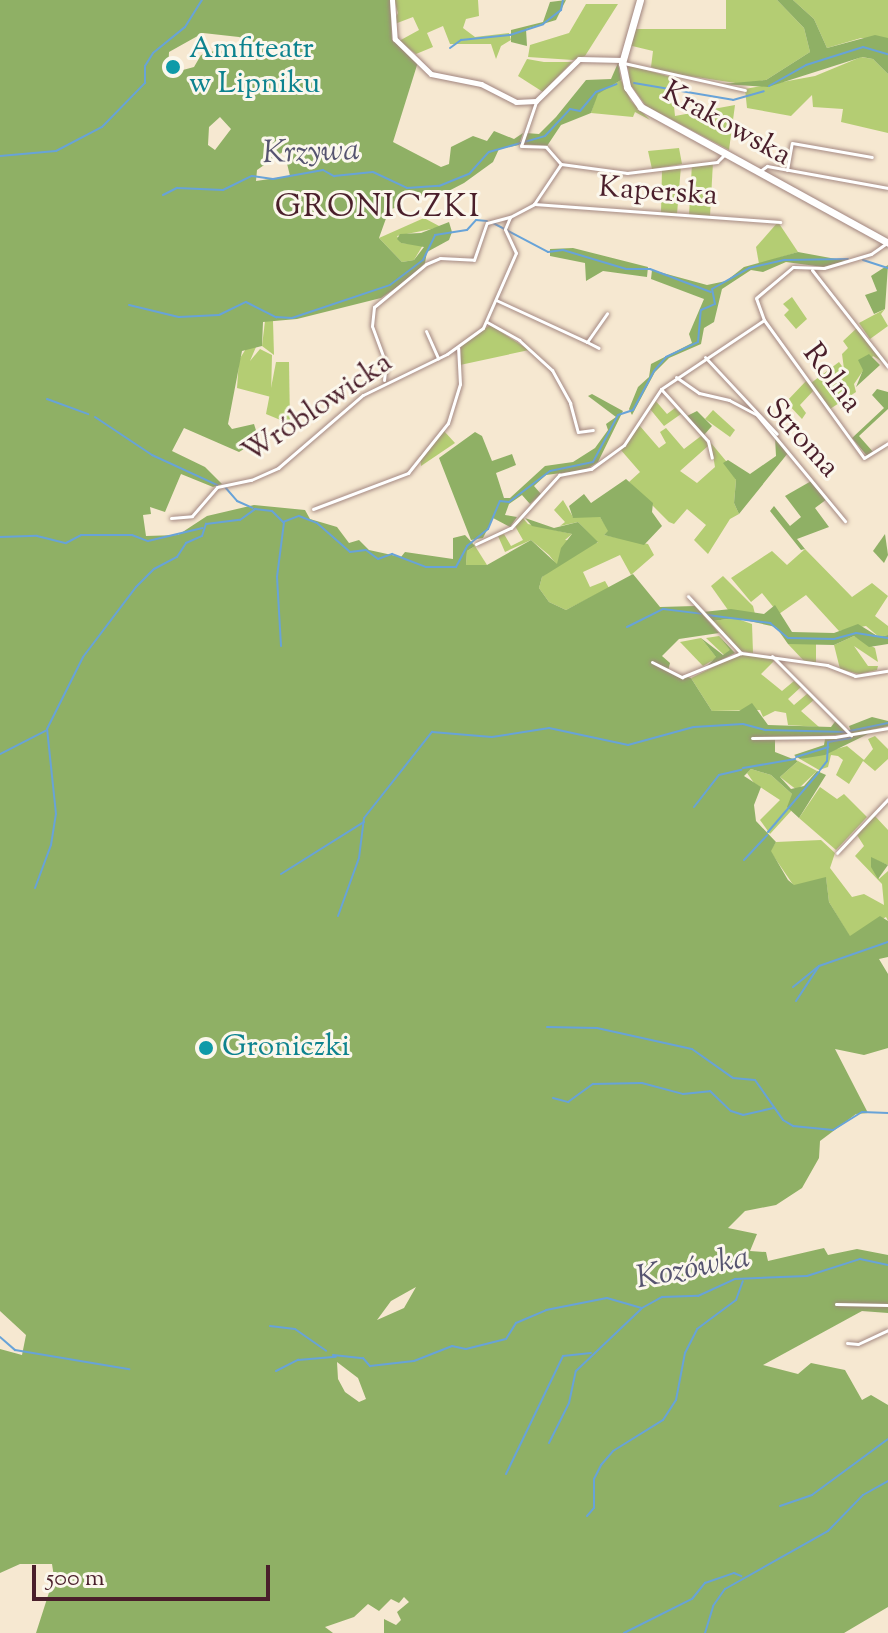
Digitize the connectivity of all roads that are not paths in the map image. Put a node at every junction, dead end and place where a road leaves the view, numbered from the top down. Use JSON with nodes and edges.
{"nodes":[{"id":1,"x":392,"y":0,"type":"edge"},
{"id":2,"x":640,"y":0,"type":"edge"},
{"id":3,"x":622,"y":61,"type":"junction"},
{"id":4,"x":745,"y":90,"type":"dead end"},
{"id":5,"x":536,"y":101,"type":"junction"},
{"id":6,"x":726,"y":152,"type":"junction"},
{"id":7,"x":872,"y":157,"type":"dead end"},
{"id":8,"x":561,"y":164,"type":"junction"},
{"id":9,"x":787,"y":170,"type":"junction"},
{"id":10,"x":760,"y":171,"type":"junction"},
{"id":11,"x":888,"y":188,"type":"edge"},
{"id":12,"x":534,"y":204,"type":"junction"},
{"id":13,"x":510,"y":217,"type":"junction"},
{"id":14,"x":780,"y":222,"type":"dead end"},
{"id":15,"x":888,"y":241,"type":"edge"},
{"id":16,"x":812,"y":270,"type":"junction"},
{"id":17,"x":496,"y":300,"type":"junction"},
{"id":18,"x":607,"y":313,"type":"dead end"},
{"id":19,"x":764,"y":320,"type":"junction"},
{"id":20,"x":487,"y":322,"type":"junction"},
{"id":21,"x":426,"y":331,"type":"dead end"},
{"id":22,"x":587,"y":342,"type":"junction"},
{"id":23,"x":458,"y":348,"type":"junction"},
{"id":24,"x":599,"y":348,"type":"dead end"},
{"id":25,"x":705,"y":357,"type":"junction"},
{"id":26,"x":438,"y":358,"type":"junction"},
{"id":27,"x":888,"y":367,"type":"edge"},
{"id":28,"x":676,"y":377,"type":"junction"},
{"id":29,"x":384,"y":381,"type":"junction"},
{"id":30,"x":661,"y":389,"type":"junction"},
{"id":31,"x":593,"y":430,"type":"dead end"},
{"id":32,"x":777,"y":434,"type":"dead end"},
{"id":33,"x":888,"y":443,"type":"edge"},
{"id":34,"x":712,"y":458,"type":"dead end"},
{"id":35,"x":313,"y":509,"type":"dead end"},
{"id":36,"x":171,"y":518,"type":"dead end"},
{"id":37,"x":845,"y":521,"type":"dead end"},
{"id":38,"x":476,"y":544,"type":"dead end"},
{"id":39,"x":688,"y":596,"type":"dead end"},
{"id":40,"x":741,"y":653,"type":"junction"},
{"id":41,"x":772,"y":656,"type":"junction"},
{"id":42,"x":652,"y":662,"type":"dead end"},
{"id":43,"x":888,"y":671,"type":"edge"},
{"id":44,"x":888,"y":728,"type":"edge"},
{"id":45,"x":851,"y":736,"type":"junction"},
{"id":46,"x":752,"y":738,"type":"dead end"},
{"id":47,"x":888,"y":799,"type":"edge"},
{"id":48,"x":837,"y":853,"type":"dead end"},
{"id":49,"x":836,"y":1304,"type":"dead end"},
{"id":50,"x":888,"y":1305,"type":"edge"},
{"id":51,"x":888,"y":1330,"type":"edge"},
{"id":52,"x":847,"y":1343,"type":"dead end"}],
"edges":[{"from":1,"to":5,"type":"street"},
{"from":2,"to":3,"type":"main road"},
{"from":3,"to":4,"type":"street"},
{"from":3,"to":5,"type":"street"},
{"from":3,"to":6,"type":"main road","name":"Krakowska"},
{"from":5,"to":8,"type":"street"},
{"from":6,"to":8,"type":"street"},
{"from":6,"to":10,"type":"main road","name":"Krakowska"},
{"from":7,"to":9,"type":"street"},
{"from":8,"to":12,"type":"street"},
{"from":9,"to":10,"type":"street"},
{"from":9,"to":11,"type":"street"},
{"from":10,"to":15,"type":"main road","name":"Krakowska"},
{"from":12,"to":13,"type":"street"},
{"from":12,"to":14,"type":"street","name":"Kaperska"},
{"from":13,"to":17,"type":"street","name":"Wróblowicka"},
{"from":13,"to":29,"type":"street"},
{"from":15,"to":16,"type":"street"},
{"from":16,"to":19,"type":"street"},
{"from":16,"to":27,"type":"street"},
{"from":17,"to":20,"type":"street","name":"Wróblowicka"},
{"from":17,"to":22,"type":"street"},
{"from":18,"to":22,"type":"street"},
{"from":19,"to":25,"type":"street"},
{"from":19,"to":33,"type":"street","name":"Rolna"},
{"from":20,"to":23,"type":"street","name":"Wróblowicka"},
{"from":20,"to":31,"type":"street"},
{"from":21,"to":26,"type":"street"},
{"from":22,"to":24,"type":"street"},
{"from":23,"to":26,"type":"street","name":"Wróblowicka"},
{"from":23,"to":35,"type":"street"},
{"from":25,"to":28,"type":"street"},
{"from":25,"to":32,"type":"street"},
{"from":26,"to":29,"type":"street","name":"Wróblowicka"},
{"from":28,"to":30,"type":"street"},
{"from":28,"to":37,"type":"street","name":"Stroma"},
{"from":29,"to":36,"type":"street","name":"Wróblowicka"},
{"from":30,"to":34,"type":"street"},
{"from":30,"to":38,"type":"street"},
{"from":39,"to":40,"type":"street"},
{"from":40,"to":41,"type":"street"},
{"from":40,"to":42,"type":"street"},
{"from":41,"to":43,"type":"street"},
{"from":41,"to":45,"type":"street"},
{"from":44,"to":45,"type":"street"},
{"from":45,"to":46,"type":"street"},
{"from":47,"to":48,"type":"street"},
{"from":49,"to":50,"type":"street"},
{"from":51,"to":52,"type":"street"}]}
